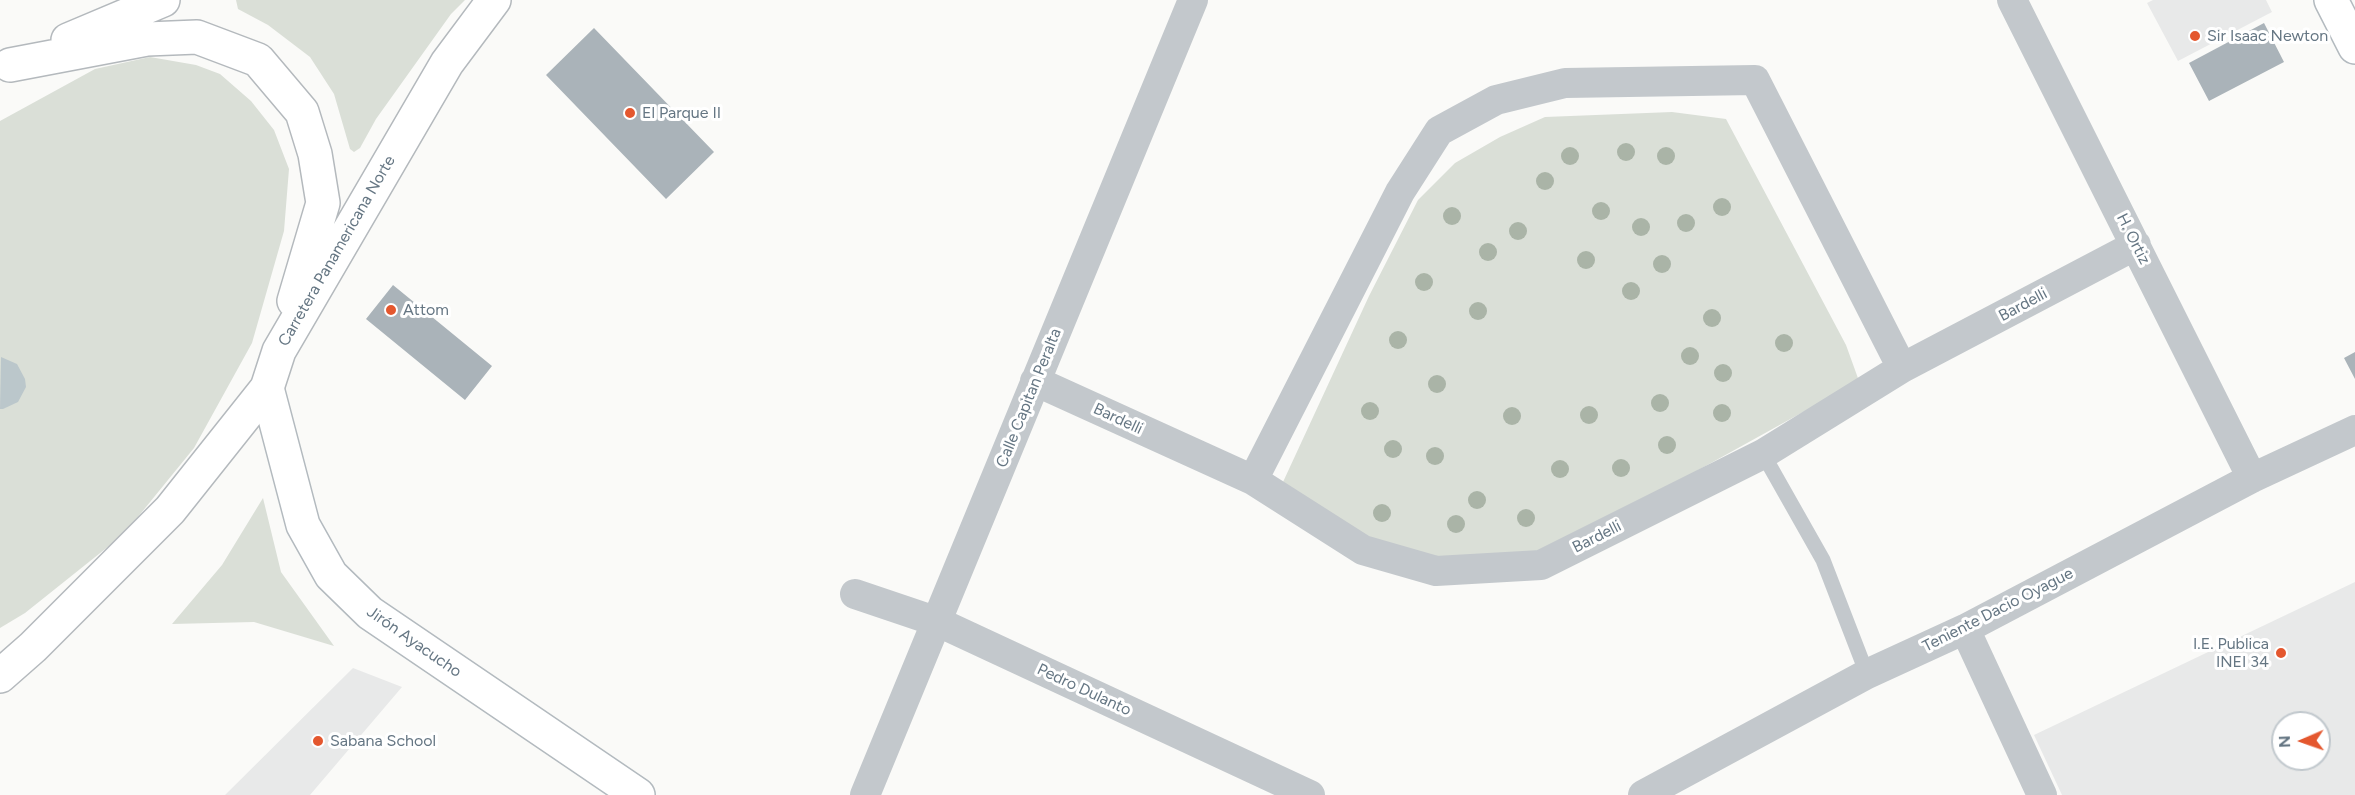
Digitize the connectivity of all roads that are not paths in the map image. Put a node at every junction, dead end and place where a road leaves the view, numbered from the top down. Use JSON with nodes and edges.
{"nodes":[{"id":1,"x":163,"y":0,"type":"edge"},
{"id":2,"x":494,"y":0,"type":"edge"},
{"id":3,"x":1193,"y":0,"type":"edge"},
{"id":4,"x":2012,"y":0,"type":"edge"},
{"id":5,"x":2331,"y":0,"type":"edge"},
{"id":6,"x":2355,"y":47,"type":"edge"},
{"id":7,"x":5,"y":66,"type":"edge"},
{"id":8,"x":2136,"y":245,"type":"junction"},
{"id":9,"x":279,"y":351,"type":"junction"},
{"id":10,"x":1902,"y":368,"type":"junction"},
{"id":11,"x":1035,"y":381,"type":"junction"},
{"id":12,"x":267,"y":388,"type":"junction"},
{"id":13,"x":2355,"y":430,"type":"edge"},
{"id":14,"x":1763,"y":454,"type":"junction"},
{"id":15,"x":2252,"y":478,"type":"junction"},
{"id":16,"x":1253,"y":480,"type":"junction"},
{"id":17,"x":855,"y":594,"type":"dead end"},
{"id":18,"x":938,"y":622,"type":"junction"},
{"id":19,"x":1965,"y":629,"type":"junction"},
{"id":20,"x":33,"y":647,"type":"junction"},
{"id":21,"x":0,"y":662,"type":"edge"},
{"id":22,"x":1867,"y":674,"type":"junction"},
{"id":23,"x":0,"y":676,"type":"edge"},
{"id":24,"x":638,"y":795,"type":"edge"},
{"id":25,"x":865,"y":795,"type":"edge"},
{"id":26,"x":1310,"y":795,"type":"edge"},
{"id":27,"x":1643,"y":795,"type":"edge"},
{"id":28,"x":2043,"y":795,"type":"edge"}],
"edges":[{"from":1,"to":7,"type":"main road"},
{"from":2,"to":9,"type":"main road","name":"Carretera Panamericana Norte"},
{"from":3,"to":11,"type":"street","name":"Calle Capitan Peralta"},
{"from":4,"to":8,"type":"street","name":"H. Ortiz"},
{"from":5,"to":6,"type":"main road"},
{"from":7,"to":9,"type":"main road"},
{"from":8,"to":10,"type":"street","name":"Bardelli"},
{"from":8,"to":15,"type":"street","name":"H. Ortiz"},
{"from":9,"to":12,"type":"main road","name":"Carretera Panamericana Norte"},
{"from":10,"to":14,"type":"street","name":"Bardelli"},
{"from":10,"to":16,"type":"street"},
{"from":11,"to":16,"type":"street","name":"Bardelli"},
{"from":11,"to":18,"type":"street","name":"Calle Capitan Peralta"},
{"from":12,"to":20,"type":"main road","name":"Carretera Panamericana Norte"},
{"from":12,"to":24,"type":"main road","name":"Jirón Ayacucho"},
{"from":13,"to":15,"type":"street","name":"Teniente Dacio Oyague"},
{"from":14,"to":16,"type":"street","name":"Bardelli"},
{"from":14,"to":22,"type":"lane"},
{"from":15,"to":19,"type":"street","name":"Teniente Dacio Oyague"},
{"from":17,"to":18,"type":"street","name":"Pedro Dulanto"},
{"from":18,"to":25,"type":"street","name":"Calle Capitan Peralta"},
{"from":18,"to":26,"type":"street","name":"Pedro Dulanto"},
{"from":19,"to":22,"type":"street","name":"Teniente Dacio Oyague"},
{"from":19,"to":28,"type":"street"},
{"from":20,"to":21,"type":"main road"},
{"from":20,"to":23,"type":"main road","name":"Carretera Panamericana Norte"},
{"from":22,"to":27,"type":"street","name":"Teniente Dacio Oyague"}]}
